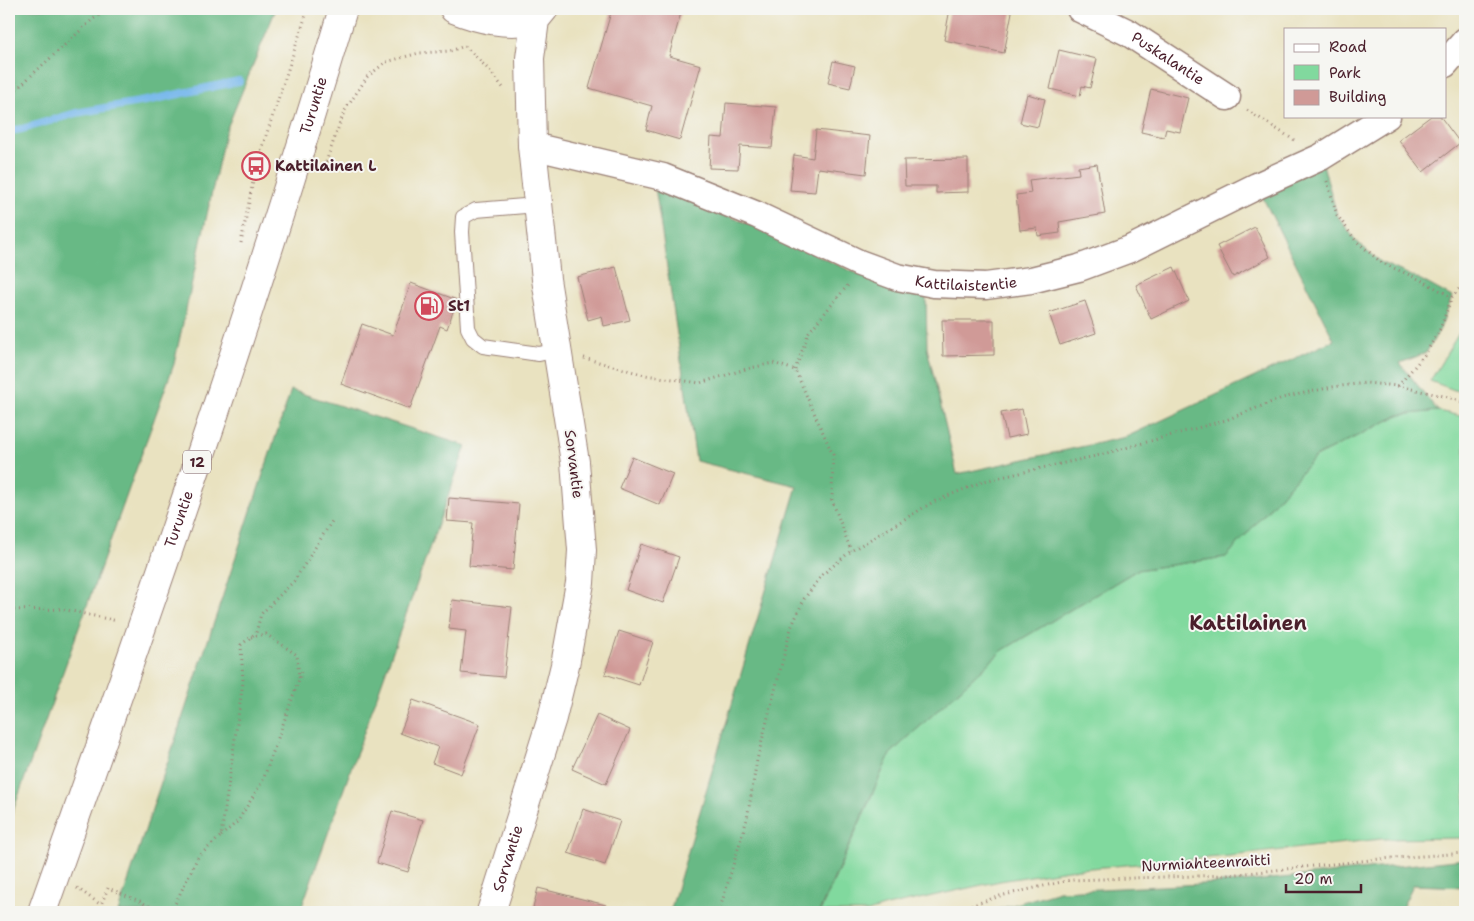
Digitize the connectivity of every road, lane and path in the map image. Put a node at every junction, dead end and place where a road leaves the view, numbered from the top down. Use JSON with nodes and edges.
{"nodes":[{"id":1,"x":109,"y":9,"type":"edge"},
{"id":2,"x":308,"y":9,"type":"edge"},
{"id":3,"x":343,"y":9,"type":"edge"},
{"id":4,"x":454,"y":9,"type":"edge"},
{"id":5,"x":1080,"y":9,"type":"edge"},
{"id":6,"x":533,"y":13,"type":"edge"},
{"id":7,"x":1465,"y":41,"type":"edge"},
{"id":8,"x":1446,"y":63,"type":"edge"},
{"id":9,"x":508,"y":93,"type":"dead end"},
{"id":10,"x":9,"y":96,"type":"edge"},
{"id":11,"x":1227,"y":97,"type":"joint"},
{"id":12,"x":1385,"y":118,"type":"edge"},
{"id":13,"x":532,"y":146,"type":"junction"},
{"id":14,"x":1321,"y":157,"type":"junction"},
{"id":15,"x":325,"y":165,"type":"dead end"},
{"id":16,"x":537,"y":205,"type":"junction"},
{"id":17,"x":239,"y":249,"type":"dead end"},
{"id":18,"x":859,"y":262,"type":"junction"},
{"id":19,"x":1465,"y":282,"type":"edge"},
{"id":20,"x":1452,"y":297,"type":"junction"},
{"id":21,"x":558,"y":350,"type":"junction"},
{"id":22,"x":795,"y":370,"type":"junction"},
{"id":23,"x":1398,"y":386,"type":"junction"},
{"id":24,"x":1465,"y":403,"type":"edge"},
{"id":25,"x":332,"y":521,"type":"dead end"},
{"id":26,"x":851,"y":551,"type":"junction"},
{"id":27,"x":9,"y":610,"type":"edge"},
{"id":28,"x":121,"y":612,"type":"dead end"},
{"id":29,"x":250,"y":637,"type":"junction"},
{"id":30,"x":302,"y":671,"type":"dead end"},
{"id":31,"x":299,"y":680,"type":"junction"},
{"id":32,"x":221,"y":836,"type":"junction"},
{"id":33,"x":1465,"y":853,"type":"edge"},
{"id":34,"x":79,"y":879,"type":"dead end"},
{"id":35,"x":101,"y":906,"type":"junction"},
{"id":36,"x":42,"y":912,"type":"edge"},
{"id":37,"x":98,"y":912,"type":"edge"},
{"id":38,"x":158,"y":912,"type":"edge"},
{"id":39,"x":171,"y":912,"type":"edge"},
{"id":40,"x":491,"y":912,"type":"edge"},
{"id":41,"x":718,"y":912,"type":"edge"},
{"id":42,"x":952,"y":912,"type":"edge"}],
"edges":[{"from":1,"to":10,"type":"path"},
{"from":2,"to":17,"type":"path"},
{"from":3,"to":36,"type":"main road","name":"Turuntie","number":"12"},
{"from":4,"to":6,"type":"main road"},
{"from":5,"to":11,"type":"street","name":"Puskalantie"},
{"from":6,"to":13,"type":"main road","name":"Sorvantie"},
{"from":7,"to":8,"type":"street"},
{"from":9,"to":15,"type":"path"},
{"from":11,"to":14,"type":"path"},
{"from":12,"to":14,"type":"street","name":"Kattilaistentie"},
{"from":13,"to":16,"type":"main road","name":"Sorvantie"},
{"from":13,"to":18,"type":"street","name":"Kattilaistentie"},
{"from":14,"to":18,"type":"street","name":"Kattilaistentie"},
{"from":14,"to":20,"type":"path"},
{"from":16,"to":21,"type":"main road","name":"Sorvantie"},
{"from":16,"to":21,"type":"lane"},
{"from":18,"to":22,"type":"path"},
{"from":19,"to":20,"type":"path"},
{"from":20,"to":23,"type":"path"},
{"from":21,"to":22,"type":"path"},
{"from":21,"to":40,"type":"main road","name":"Sorvantie"},
{"from":22,"to":26,"type":"path"},
{"from":23,"to":24,"type":"path"},
{"from":23,"to":26,"type":"path"},
{"from":25,"to":29,"type":"path"},
{"from":26,"to":41,"type":"path"},
{"from":27,"to":28,"type":"path"},
{"from":29,"to":31,"type":"path"},
{"from":29,"to":32,"type":"path"},
{"from":30,"to":31,"type":"path"},
{"from":31,"to":32,"type":"path"},
{"from":32,"to":39,"type":"path"},
{"from":33,"to":42,"type":"path","name":"Nurmiahteenraitti"},
{"from":34,"to":35,"type":"path"},
{"from":35,"to":37,"type":"path"},
{"from":35,"to":38,"type":"path"}]}
